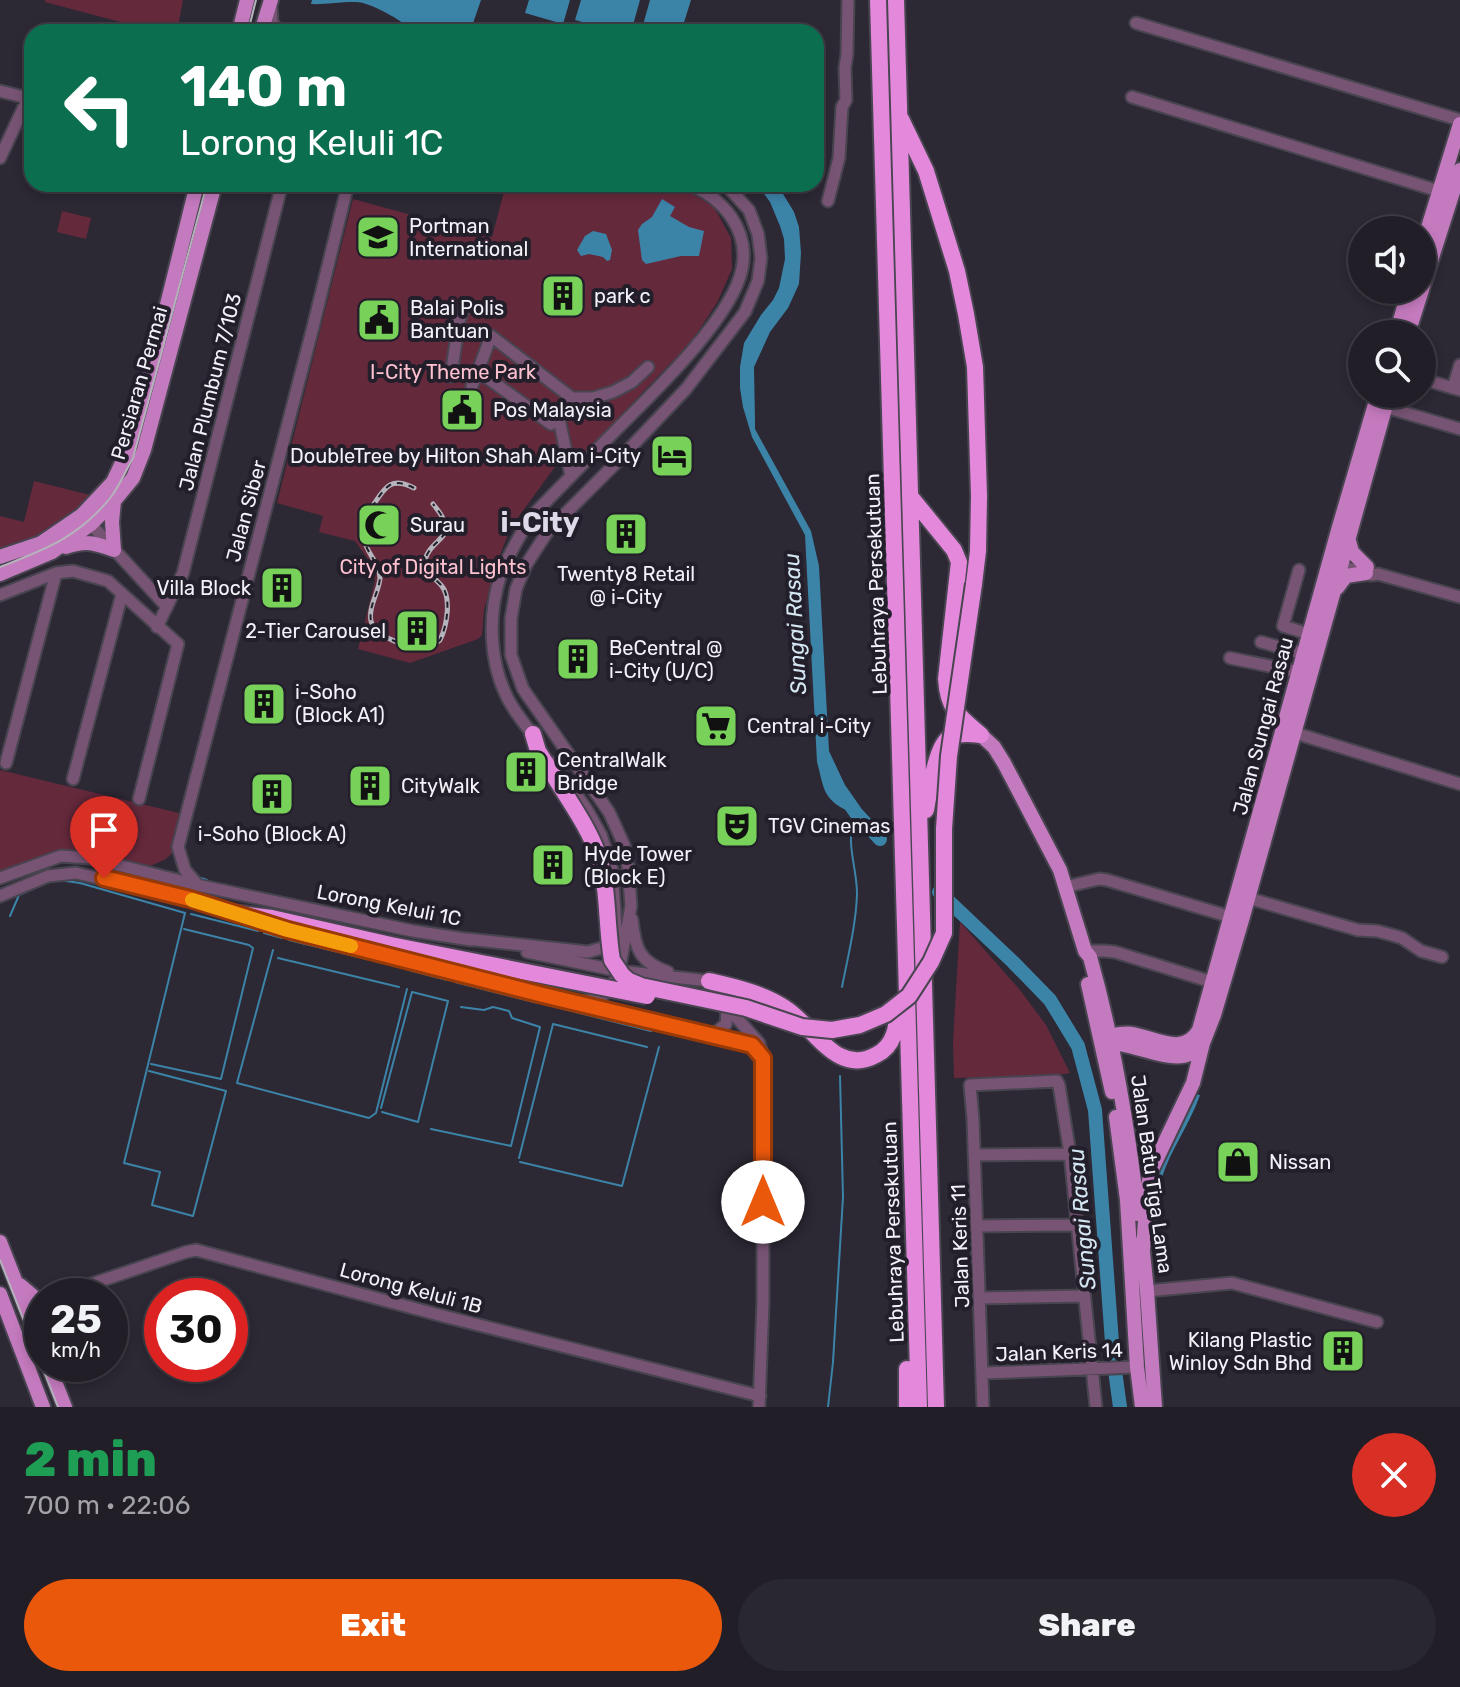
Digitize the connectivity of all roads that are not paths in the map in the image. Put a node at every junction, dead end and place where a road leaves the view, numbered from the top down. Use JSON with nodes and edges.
{"nodes":[{"id":1,"x":247,"y":0,"type":"edge"},
{"id":2,"x":264,"y":0,"type":"edge"},
{"id":3,"x":271,"y":0,"type":"edge"},
{"id":4,"x":848,"y":0,"type":"edge"},
{"id":5,"x":878,"y":0,"type":"edge"},
{"id":6,"x":896,"y":0,"type":"edge"},
{"id":7,"x":1136,"y":23,"type":"dead end"},
{"id":8,"x":241,"y":24,"type":"edge"},
{"id":9,"x":260,"y":24,"type":"edge"},
{"id":10,"x":261,"y":24,"type":"edge"},
{"id":11,"x":273,"y":24,"type":"edge"},
{"id":12,"x":0,"y":91,"type":"edge"},
{"id":13,"x":24,"y":97,"type":"edge"},
{"id":14,"x":1132,"y":97,"type":"dead end"},
{"id":15,"x":24,"y":111,"type":"edge"},
{"id":16,"x":899,"y":114,"type":"junction"},
{"id":17,"x":1460,"y":122,"type":"edge"},
{"id":18,"x":0,"y":158,"type":"edge"},
{"id":19,"x":1460,"y":170,"type":"edge"},
{"id":20,"x":1439,"y":191,"type":"junction"},
{"id":21,"x":197,"y":192,"type":"edge"},
{"id":22,"x":201,"y":192,"type":"edge"},
{"id":23,"x":213,"y":192,"type":"edge"},
{"id":24,"x":280,"y":192,"type":"edge"},
{"id":25,"x":346,"y":192,"type":"edge"},
{"id":26,"x":704,"y":192,"type":"edge"},
{"id":27,"x":732,"y":192,"type":"edge"},
{"id":28,"x":828,"y":201,"type":"dead end"},
{"id":29,"x":1431,"y":216,"type":"edge"},
{"id":30,"x":206,"y":217,"type":"junction"},
{"id":31,"x":1436,"y":246,"type":"edge"},
{"id":32,"x":463,"y":311,"type":"dead end"},
{"id":33,"x":703,"y":337,"type":"junction"},
{"id":34,"x":720,"y":345,"type":"junction"},
{"id":35,"x":1460,"y":365,"type":"edge"},
{"id":36,"x":648,"y":367,"type":"dead end"},
{"id":37,"x":478,"y":371,"type":"junction"},
{"id":38,"x":451,"y":376,"type":"dead end"},
{"id":39,"x":1436,"y":383,"type":"edge"},
{"id":40,"x":472,"y":386,"type":"dead end"},
{"id":41,"x":1457,"y":389,"type":"edge"},
{"id":42,"x":572,"y":398,"type":"junction"},
{"id":43,"x":1381,"y":408,"type":"edge"},
{"id":44,"x":1381,"y":408,"type":"edge"},
{"id":45,"x":1409,"y":408,"type":"edge"},
{"id":46,"x":558,"y":414,"type":"junction"},
{"id":47,"x":1460,"y":429,"type":"edge"},
{"id":48,"x":571,"y":476,"type":"junction"},
{"id":49,"x":910,"y":496,"type":"junction"},
{"id":50,"x":114,"y":501,"type":"junction"},
{"id":51,"x":86,"y":519,"type":"junction"},
{"id":52,"x":1348,"y":537,"type":"junction"},
{"id":53,"x":114,"y":550,"type":"junction"},
{"id":54,"x":51,"y":553,"type":"junction"},
{"id":55,"x":3,"y":554,"type":"edge"},
{"id":56,"x":1336,"y":561,"type":"junction"},
{"id":57,"x":1299,"y":570,"type":"dead end"},
{"id":58,"x":1370,"y":571,"type":"junction"},
{"id":59,"x":56,"y":573,"type":"junction"},
{"id":60,"x":0,"y":574,"type":"edge"},
{"id":61,"x":122,"y":594,"type":"junction"},
{"id":62,"x":0,"y":595,"type":"edge"},
{"id":63,"x":1460,"y":597,"type":"edge"},
{"id":64,"x":1333,"y":598,"type":"junction"},
{"id":65,"x":164,"y":604,"type":"junction"},
{"id":66,"x":153,"y":624,"type":"junction"},
{"id":67,"x":1309,"y":634,"type":"junction"},
{"id":68,"x":1261,"y":642,"type":"dead end"},
{"id":69,"x":1304,"y":654,"type":"junction"},
{"id":70,"x":1230,"y":658,"type":"dead end"},
{"id":71,"x":1299,"y":672,"type":"junction"},
{"id":72,"x":1295,"y":733,"type":"junction"},
{"id":73,"x":533,"y":734,"type":"junction"},
{"id":74,"x":981,"y":735,"type":"junction"},
{"id":75,"x":6,"y":763,"type":"dead end"},
{"id":76,"x":73,"y":779,"type":"dead end"},
{"id":77,"x":1460,"y":784,"type":"edge"},
{"id":78,"x":139,"y":799,"type":"dead end"},
{"id":79,"x":920,"y":843,"type":"junction"},
{"id":80,"x":0,"y":878,"type":"edge"},
{"id":81,"x":197,"y":885,"type":"junction"},
{"id":82,"x":1065,"y":887,"type":"junction"},
{"id":83,"x":0,"y":896,"type":"edge"},
{"id":84,"x":1248,"y":898,"type":"junction"},
{"id":85,"x":631,"y":906,"type":"junction"},
{"id":86,"x":240,"y":914,"type":"junction"},
{"id":87,"x":1231,"y":917,"type":"junction"},
{"id":88,"x":905,"y":935,"type":"junction"},
{"id":89,"x":467,"y":939,"type":"junction"},
{"id":90,"x":1085,"y":951,"type":"junction"},
{"id":91,"x":1442,"y":957,"type":"dead end"},
{"id":92,"x":619,"y":971,"type":"junction"},
{"id":93,"x":688,"y":980,"type":"junction"},
{"id":94,"x":709,"y":981,"type":"junction"},
{"id":95,"x":1212,"y":982,"type":"junction"},
{"id":96,"x":579,"y":1003,"type":"junction"},
{"id":97,"x":728,"y":1008,"type":"junction"},
{"id":98,"x":1105,"y":1011,"type":"junction"},
{"id":99,"x":782,"y":1022,"type":"junction"},
{"id":100,"x":1130,"y":1033,"type":"junction"},
{"id":101,"x":713,"y":1035,"type":"junction"},
{"id":102,"x":1106,"y":1040,"type":"junction"},
{"id":103,"x":1203,"y":1043,"type":"junction"},
{"id":104,"x":1138,"y":1048,"type":"junction"},
{"id":105,"x":763,"y":1058,"type":"junction"},
{"id":106,"x":1119,"y":1081,"type":"junction"},
{"id":107,"x":1070,"y":1154,"type":"junction"},
{"id":108,"x":974,"y":1155,"type":"junction"},
{"id":109,"x":1077,"y":1225,"type":"junction"},
{"id":110,"x":976,"y":1226,"type":"junction"},
{"id":111,"x":0,"y":1242,"type":"edge"},
{"id":112,"x":913,"y":1247,"type":"junction"},
{"id":113,"x":1143,"y":1250,"type":"junction"},
{"id":114,"x":109,"y":1278,"type":"edge"},
{"id":115,"x":24,"y":1290,"type":"edge"},
{"id":116,"x":1147,"y":1291,"type":"junction"},
{"id":117,"x":0,"y":1294,"type":"edge"},
{"id":118,"x":1084,"y":1296,"type":"junction"},
{"id":119,"x":980,"y":1298,"type":"junction"},
{"id":120,"x":1377,"y":1322,"type":"dead end"},
{"id":121,"x":1131,"y":1367,"type":"junction"},
{"id":122,"x":1096,"y":1368,"type":"junction"},
{"id":123,"x":983,"y":1373,"type":"junction"},
{"id":124,"x":55,"y":1382,"type":"edge"},
{"id":125,"x":759,"y":1401,"type":"edge"},
{"id":126,"x":43,"y":1407,"type":"edge"},
{"id":127,"x":65,"y":1407,"type":"edge"},
{"id":128,"x":907,"y":1407,"type":"edge"},
{"id":129,"x":919,"y":1407,"type":"edge"},
{"id":130,"x":936,"y":1407,"type":"edge"},
{"id":131,"x":983,"y":1407,"type":"edge"},
{"id":132,"x":1096,"y":1407,"type":"edge"},
{"id":133,"x":1142,"y":1407,"type":"edge"},
{"id":134,"x":1155,"y":1407,"type":"edge"}],
"edges":[{"from":1,"to":8,"type":"main road"},
{"from":2,"to":9,"type":"main road"},
{"from":3,"to":10,"type":"main road"},
{"from":3,"to":11,"type":"street"},
{"from":4,"to":28,"type":"street"},
{"from":5,"to":88,"type":"highway","name":"Lebuhraya Persekutuan"},
{"from":6,"to":16,"type":"highway","name":"Lebuhraya Persekutuan"},
{"from":7,"to":17,"type":"street"},
{"from":12,"to":13,"type":"street"},
{"from":14,"to":20,"type":"street"},
{"from":15,"to":18,"type":"street"},
{"from":16,"to":49,"type":"highway","name":"Lebuhraya Persekutuan"},
{"from":16,"to":99,"type":"highway","bridge":true},
{"from":17,"to":20,"type":"main road"},
{"from":19,"to":31,"type":"main road"},
{"from":20,"to":29,"type":"main road"},
{"from":21,"to":51,"type":"main road","name":"Persiaran Permai"},
{"from":22,"to":30,"type":"main road"},
{"from":23,"to":30,"type":"main road","name":"Persiaran Permai"},
{"from":24,"to":65,"type":"street","name":"Jalan Plumbum 7/103"},
{"from":25,"to":81,"type":"street","name":"Jalan Siber"},
{"from":26,"to":33,"type":"street"},
{"from":27,"to":34,"type":"street"},
{"from":30,"to":50,"type":"main road","name":"Persiaran Permai"},
{"from":32,"to":38,"type":"street"},
{"from":33,"to":34,"type":"street"},
{"from":33,"to":48,"type":"street"},
{"from":34,"to":85,"type":"street"},
{"from":35,"to":41,"type":"street"},
{"from":36,"to":42,"type":"street"},
{"from":37,"to":40,"type":"street"},
{"from":37,"to":42,"type":"street"},
{"from":37,"to":46,"type":"street"},
{"from":39,"to":41,"type":"street"},
{"from":42,"to":46,"type":"street"},
{"from":43,"to":52,"type":"main road","name":"Jalan Sungai Rasau"},
{"from":44,"to":56,"type":"main road","name":"Jalan Sungai Rasau"},
{"from":45,"to":47,"type":"street"},
{"from":46,"to":48,"type":"street"},
{"from":48,"to":73,"type":"street"},
{"from":49,"to":74,"type":"highway"},
{"from":49,"to":79,"type":"highway","name":"Lebuhraya Persekutuan"},
{"from":50,"to":51,"type":"main road","name":"Persiaran Permai"},
{"from":50,"to":53,"type":"main road"},
{"from":51,"to":53,"type":"street"},
{"from":51,"to":54,"type":"main road","name":"Persiaran Permai"},
{"from":51,"to":55,"type":"main road","name":"Persiaran Permai"},
{"from":52,"to":56,"type":"main road","name":"Jalan Sungai Rasau"},
{"from":52,"to":58,"type":"main road"},
{"from":53,"to":54,"type":"main road"},
{"from":53,"to":65,"type":"street"},
{"from":54,"to":60,"type":"main road","name":"Persiaran Permai"},
{"from":56,"to":58,"type":"street"},
{"from":56,"to":64,"type":"main road","name":"Jalan Sungai Rasau"},
{"from":56,"to":67,"type":"main road","name":"Jalan Sungai Rasau"},
{"from":57,"to":67,"type":"street"},
{"from":58,"to":63,"type":"street"},
{"from":58,"to":64,"type":"main road"},
{"from":59,"to":61,"type":"street"},
{"from":59,"to":62,"type":"street"},
{"from":59,"to":75,"type":"street"},
{"from":61,"to":66,"type":"street"},
{"from":61,"to":76,"type":"street"},
{"from":64,"to":72,"type":"main road","name":"Jalan Sungai Rasau"},
{"from":65,"to":66,"type":"street","name":"Jalan Plumbum 7/103"},
{"from":66,"to":78,"type":"street"},
{"from":67,"to":69,"type":"main road","name":"Jalan Sungai Rasau"},
{"from":68,"to":69,"type":"street"},
{"from":69,"to":71,"type":"main road","name":"Jalan Sungai Rasau"},
{"from":70,"to":71,"type":"street"},
{"from":71,"to":87,"type":"main road","name":"Jalan Sungai Rasau"},
{"from":72,"to":77,"type":"street"},
{"from":72,"to":84,"type":"main road","name":"Jalan Sungai Rasau"},
{"from":73,"to":89,"type":"street"},
{"from":73,"to":99,"type":"highway","bridge":true},
{"from":74,"to":79,"type":"highway"},
{"from":74,"to":82,"type":"main road","name":"Jalan Batu Tiga Lama"},
{"from":79,"to":130,"type":"highway","name":"Lebuhraya Persekutuan"},
{"from":80,"to":81,"type":"street","name":"Lorong Keluli 1C"},
{"from":81,"to":89,"type":"street","name":"Lorong Keluli 1C"},
{"from":82,"to":87,"type":"street"},
{"from":82,"to":90,"type":"main road","name":"Jalan Batu Tiga Lama"},
{"from":83,"to":86,"type":"street"},
{"from":84,"to":91,"type":"street"},
{"from":84,"to":103,"type":"main road","name":"Jalan Sungai Rasau"},
{"from":85,"to":92,"type":"street"},
{"from":85,"to":93,"type":"street"},
{"from":86,"to":96,"type":"street"},
{"from":86,"to":99,"type":"highway","bridge":true},
{"from":87,"to":95,"type":"main road","name":"Jalan Sungai Rasau"},
{"from":88,"to":94,"type":"highway"},
{"from":88,"to":112,"type":"highway","name":"Lebuhraya Persekutuan"},
{"from":89,"to":92,"type":"street","name":"Lorong Keluli 1C"},
{"from":90,"to":95,"type":"street"},
{"from":90,"to":98,"type":"main road","name":"Jalan Batu Tiga Lama"},
{"from":90,"to":102,"type":"main road","name":"Jalan Batu Tiga Lama"},
{"from":92,"to":93,"type":"street","name":"Lorong Keluli 1C"},
{"from":92,"to":96,"type":"street"},
{"from":93,"to":94,"type":"street","name":"Lorong Keluli 1C"},
{"from":94,"to":97,"type":"street"},
{"from":95,"to":100,"type":"main road","name":"Jalan Sungai Rasau"},
{"from":96,"to":101,"type":"street"},
{"from":97,"to":101,"type":"street"},
{"from":97,"to":105,"type":"street"},
{"from":98,"to":100,"type":"main road"},
{"from":98,"to":102,"type":"main road","name":"Jalan Batu Tiga Lama"},
{"from":100,"to":102,"type":"main road"},
{"from":101,"to":105,"type":"street"},
{"from":102,"to":104,"type":"main road"},
{"from":102,"to":106,"type":"main road","name":"Jalan Batu Tiga Lama"},
{"from":102,"to":121,"type":"main road","name":"Jalan Batu Tiga Lama"},
{"from":103,"to":104,"type":"main road"},
{"from":103,"to":113,"type":"main road","name":"Jalan Sungai Rasau"},
{"from":104,"to":106,"type":"main road"},
{"from":105,"to":125,"type":"street"},
{"from":106,"to":113,"type":"main road","name":"Jalan Batu Tiga Lama"},
{"from":107,"to":108,"type":"street"},
{"from":107,"to":108,"type":"street","name":"Jalan Keris 11"},
{"from":107,"to":109,"type":"street"},
{"from":108,"to":110,"type":"street","name":"Jalan Keris 11"},
{"from":109,"to":110,"type":"street"},
{"from":109,"to":118,"type":"street"},
{"from":110,"to":119,"type":"street","name":"Jalan Keris 11"},
{"from":111,"to":115,"type":"main road"},
{"from":112,"to":128,"type":"highway"},
{"from":112,"to":129,"type":"highway","name":"Lebuhraya Persekutuan"},
{"from":113,"to":116,"type":"main road","name":"Jalan Batu Tiga Lama"},
{"from":114,"to":125,"type":"street","name":"Lorong Keluli 1B"},
{"from":116,"to":120,"type":"street"},
{"from":116,"to":134,"type":"main road","name":"Jalan Batu Tiga Lama"},
{"from":117,"to":126,"type":"main road"},
{"from":118,"to":119,"type":"street"},
{"from":118,"to":122,"type":"street"},
{"from":119,"to":123,"type":"street","name":"Jalan Keris 11"},
{"from":121,"to":122,"type":"street","name":"Jalan Keris 14"},
{"from":121,"to":133,"type":"main road","name":"Jalan Batu Tiga Lama"},
{"from":122,"to":123,"type":"street","name":"Jalan Keris 14"},
{"from":122,"to":132,"type":"street"},
{"from":123,"to":131,"type":"street","name":"Jalan Keris 11"},
{"from":124,"to":127,"type":"main road"}]}
